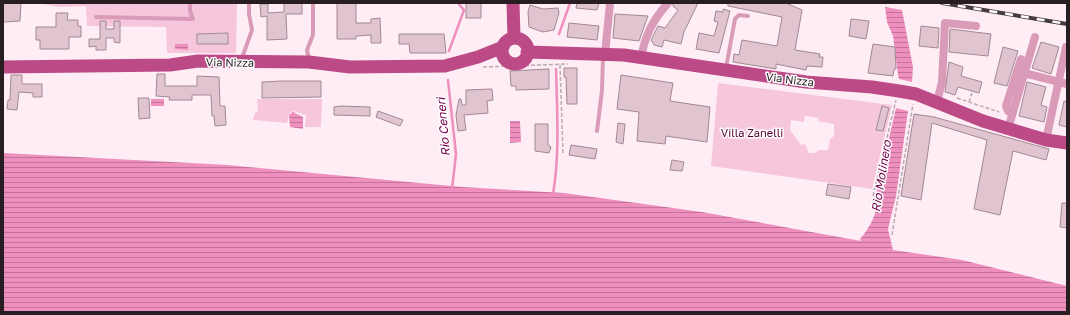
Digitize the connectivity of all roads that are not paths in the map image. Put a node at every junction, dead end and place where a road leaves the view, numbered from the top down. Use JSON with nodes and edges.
{"nodes":[{"id":1,"x":190,"y":3,"type":"edge"},
{"id":2,"x":249,"y":3,"type":"edge"},
{"id":3,"x":313,"y":3,"type":"edge"},
{"id":4,"x":513,"y":3,"type":"edge"},
{"id":5,"x":610,"y":3,"type":"edge"},
{"id":6,"x":668,"y":3,"type":"edge"},
{"id":7,"x":748,"y":16,"type":"dead end"},
{"id":8,"x":96,"y":17,"type":"dead end"},
{"id":9,"x":976,"y":26,"type":"dead end"},
{"id":10,"x":1035,"y":37,"type":"dead end"},
{"id":11,"x":514,"y":38,"type":"junction"},
{"id":12,"x":1066,"y":47,"type":"edge"},
{"id":13,"x":503,"y":52,"type":"junction"},
{"id":14,"x":527,"y":52,"type":"junction"},
{"id":15,"x":604,"y":54,"type":"junction"},
{"id":16,"x":641,"y":58,"type":"junction"},
{"id":17,"x":1021,"y":59,"type":"dead end"},
{"id":18,"x":241,"y":62,"type":"junction"},
{"id":19,"x":309,"y":62,"type":"junction"},
{"id":20,"x":456,"y":64,"type":"junction"},
{"id":21,"x":3,"y":67,"type":"edge"},
{"id":22,"x":725,"y":70,"type":"junction"},
{"id":23,"x":1024,"y":73,"type":"junction"},
{"id":24,"x":1057,"y":81,"type":"junction"},
{"id":25,"x":1067,"y":84,"type":"edge"},
{"id":26,"x":938,"y":102,"type":"junction"},
{"id":27,"x":1011,"y":119,"type":"junction"},
{"id":28,"x":597,"y":131,"type":"dead end"},
{"id":29,"x":1046,"y":140,"type":"junction"},
{"id":30,"x":1067,"y":143,"type":"edge"}],
"edges":[{"from":1,"to":8,"type":"lane"},
{"from":2,"to":18,"type":"lane"},
{"from":3,"to":19,"type":"lane"},
{"from":4,"to":11,"type":"main road"},
{"from":5,"to":15,"type":"street"},
{"from":6,"to":16,"type":"street"},
{"from":7,"to":22,"type":"lane"},
{"from":9,"to":26,"type":"street"},
{"from":10,"to":23,"type":"street"},
{"from":11,"to":13,"type":"main road"},
{"from":11,"to":14,"type":"main road"},
{"from":12,"to":24,"type":"street"},
{"from":13,"to":14,"type":"main road"},
{"from":13,"to":20,"type":"main road"},
{"from":13,"to":20,"type":"main road"},
{"from":14,"to":15,"type":"main road","name":"Via Nizza"},
{"from":15,"to":16,"type":"main road","name":"Via Nizza"},
{"from":15,"to":28,"type":"lane"},
{"from":16,"to":22,"type":"main road","name":"Via Nizza"},
{"from":17,"to":27,"type":"street"},
{"from":18,"to":19,"type":"main road","name":"Via Nizza"},
{"from":18,"to":21,"type":"main road","name":"Via Nizza"},
{"from":19,"to":20,"type":"main road","name":"Via Nizza"},
{"from":22,"to":26,"type":"main road","name":"Via Nizza"},
{"from":23,"to":24,"type":"street"},
{"from":23,"to":27,"type":"street"},
{"from":24,"to":25,"type":"street"},
{"from":24,"to":29,"type":"street"},
{"from":26,"to":27,"type":"main road","name":"Via Nizza"},
{"from":27,"to":29,"type":"main road","name":"Via Nizza"},
{"from":29,"to":30,"type":"main road","name":"Via Nizza"}]}
